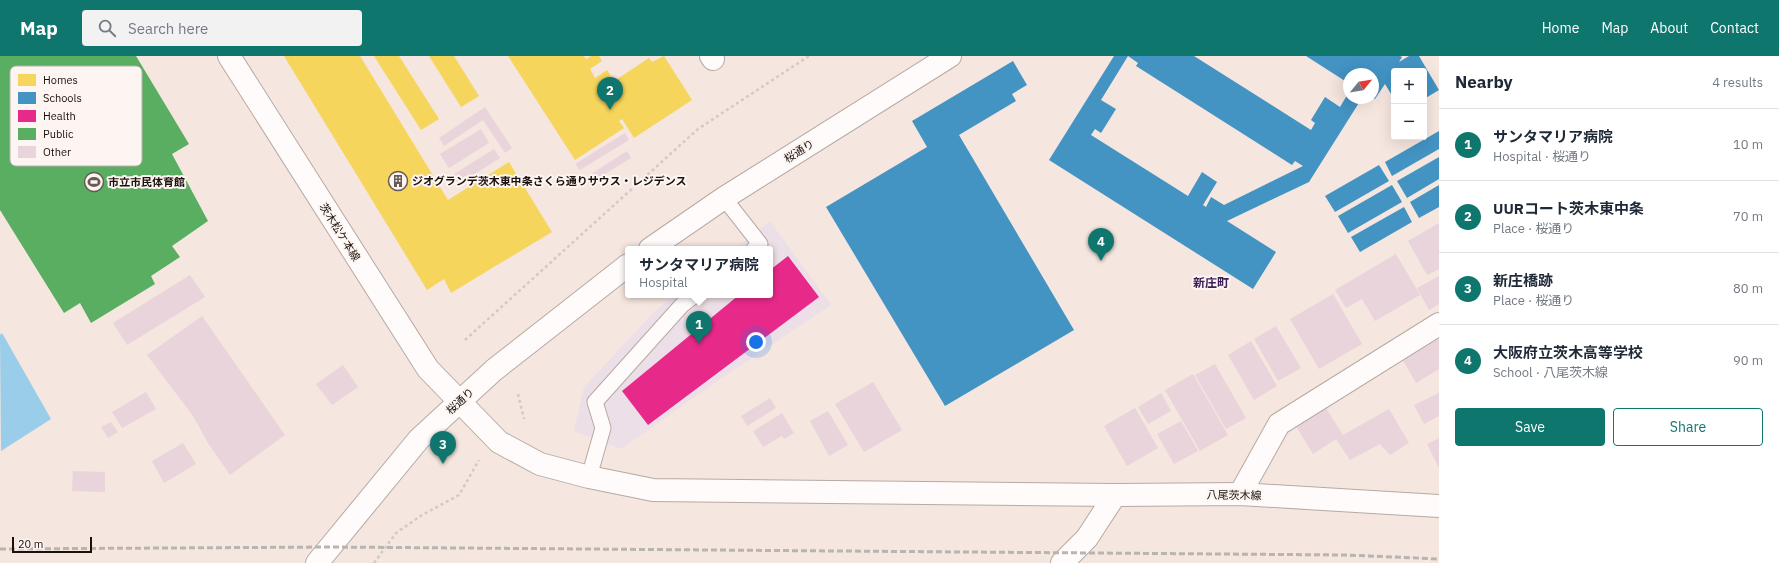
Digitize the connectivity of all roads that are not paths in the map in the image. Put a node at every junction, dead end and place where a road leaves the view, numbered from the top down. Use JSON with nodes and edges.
{"nodes":[{"id":1,"x":228,"y":56,"type":"edge"},
{"id":2,"x":950,"y":56,"type":"edge"},
{"id":3,"x":724,"y":198,"type":"junction"},
{"id":4,"x":654,"y":246,"type":"edge"},
{"id":5,"x":758,"y":246,"type":"edge"},
{"id":6,"x":625,"y":267,"type":"edge"},
{"id":7,"x":691,"y":298,"type":"edge"},
{"id":8,"x":1439,"y":324,"type":"edge"},
{"id":9,"x":460,"y":402,"type":"junction"},
{"id":10,"x":589,"y":477,"type":"junction"},
{"id":11,"x":1240,"y":494,"type":"junction"},
{"id":12,"x":1115,"y":495,"type":"junction"},
{"id":13,"x":1439,"y":506,"type":"edge"},
{"id":14,"x":317,"y":563,"type":"edge"},
{"id":15,"x":1062,"y":563,"type":"edge"}],
"edges":[{"from":1,"to":9,"type":"street","name":"茨木松ケ本線"},
{"from":2,"to":3,"type":"street","name":"桜通り"},
{"from":3,"to":4,"type":"street","name":"桜通り"},
{"from":3,"to":5,"type":"lane"},
{"from":6,"to":9,"type":"street","name":"桜通り"},
{"from":7,"to":10,"type":"lane"},
{"from":8,"to":11,"type":"street"},
{"from":9,"to":10,"type":"street","name":"茨木松ケ本線"},
{"from":9,"to":14,"type":"street","name":"桜通り"},
{"from":10,"to":12,"type":"street","name":"八尾茨木線"},
{"from":11,"to":12,"type":"street","name":"八尾茨木線"},
{"from":11,"to":13,"type":"street","name":"八尾茨木線"},
{"from":12,"to":15,"type":"street"}]}
